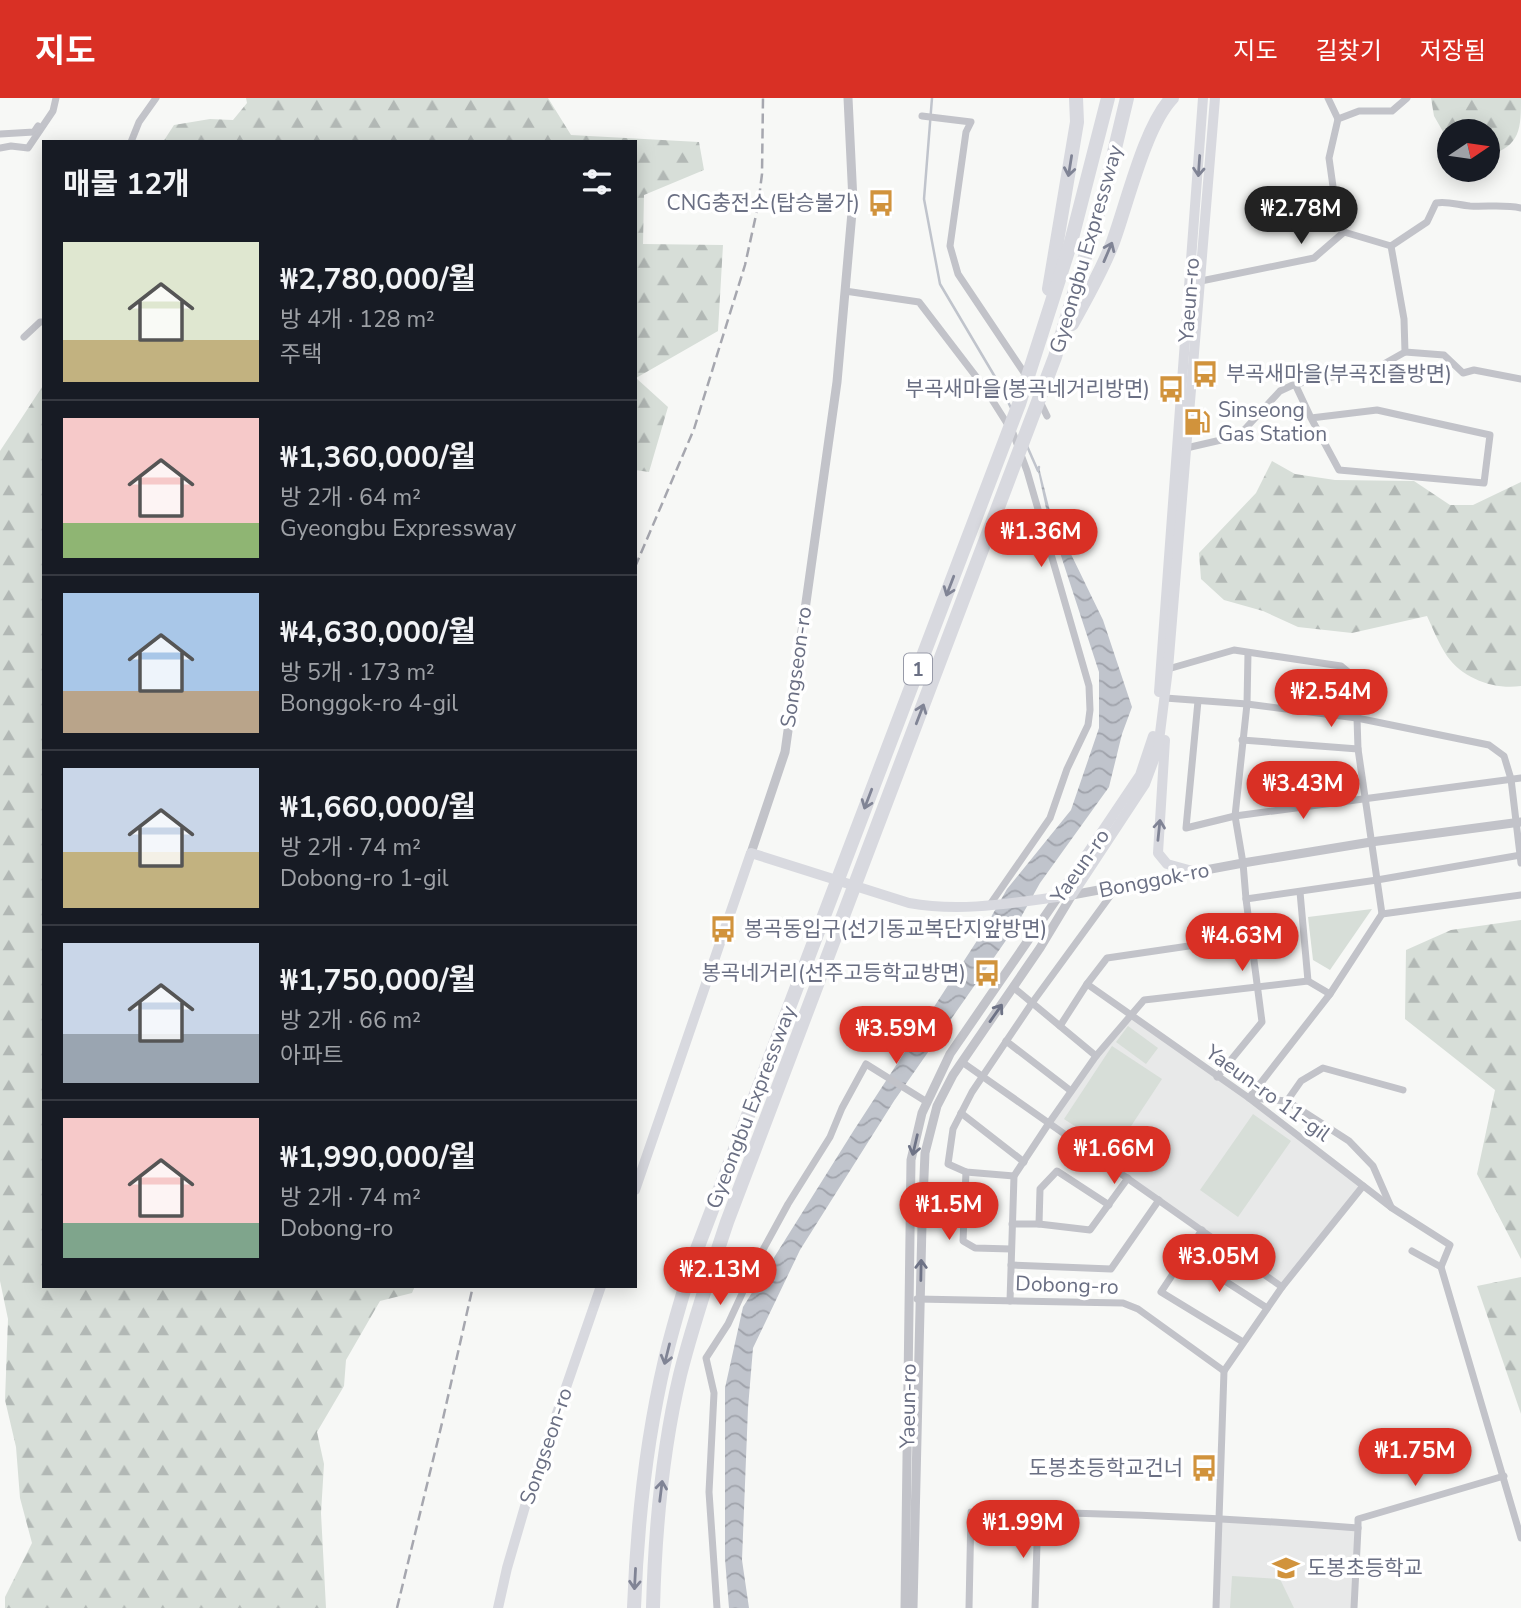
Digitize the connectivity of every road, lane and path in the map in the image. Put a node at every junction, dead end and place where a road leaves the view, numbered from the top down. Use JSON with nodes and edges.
{"nodes":[{"id":1,"x":55,"y":98,"type":"edge"},
{"id":2,"x":156,"y":98,"type":"edge"},
{"id":3,"x":846,"y":98,"type":"edge"},
{"id":4,"x":1076,"y":98,"type":"edge"},
{"id":5,"x":1172,"y":98,"type":"edge"},
{"id":6,"x":1203,"y":98,"type":"edge"},
{"id":7,"x":1215,"y":98,"type":"edge"},
{"id":8,"x":1328,"y":98,"type":"edge"},
{"id":9,"x":1407,"y":98,"type":"edge"},
{"id":10,"x":1108,"y":99,"type":"edge"},
{"id":11,"x":1126,"y":101,"type":"edge"},
{"id":12,"x":922,"y":116,"type":"dead end"},
{"id":13,"x":1338,"y":119,"type":"junction"},
{"id":14,"x":0,"y":134,"type":"edge"},
{"id":15,"x":132,"y":140,"type":"edge"},
{"id":16,"x":0,"y":148,"type":"edge"},
{"id":17,"x":1521,"y":208,"type":"edge"},
{"id":18,"x":1344,"y":232,"type":"junction"},
{"id":19,"x":1391,"y":246,"type":"junction"},
{"id":20,"x":1201,"y":281,"type":"junction"},
{"id":21,"x":845,"y":291,"type":"junction"},
{"id":22,"x":42,"y":322,"type":"edge"},
{"id":23,"x":24,"y":337,"type":"dead end"},
{"id":24,"x":1040,"y":342,"type":"junction"},
{"id":25,"x":1405,"y":352,"type":"junction"},
{"id":26,"x":1055,"y":357,"type":"junction"},
{"id":27,"x":1521,"y":379,"type":"edge"},
{"id":28,"x":1295,"y":384,"type":"junction"},
{"id":29,"x":1047,"y":416,"type":"dead end"},
{"id":30,"x":1311,"y":418,"type":"junction"},
{"id":31,"x":1183,"y":449,"type":"junction"},
{"id":32,"x":1248,"y":653,"type":"junction"},
{"id":33,"x":1168,"y":669,"type":"junction"},
{"id":34,"x":1165,"y":698,"type":"junction"},
{"id":35,"x":1198,"y":701,"type":"junction"},
{"id":36,"x":1247,"y":704,"type":"junction"},
{"id":37,"x":1357,"y":718,"type":"junction"},
{"id":38,"x":1242,"y":740,"type":"junction"},
{"id":39,"x":1358,"y":749,"type":"junction"},
{"id":40,"x":1521,"y":778,"type":"edge"},
{"id":41,"x":1511,"y":779,"type":"junction"},
{"id":42,"x":1366,"y":798,"type":"junction"},
{"id":43,"x":1235,"y":816,"type":"junction"},
{"id":44,"x":1518,"y":823,"type":"edge"},
{"id":45,"x":1371,"y":842,"type":"junction"},
{"id":46,"x":751,"y":853,"type":"junction"},
{"id":47,"x":1521,"y":858,"type":"edge"},
{"id":48,"x":1243,"y":863,"type":"junction"},
{"id":49,"x":1196,"y":872,"type":"junction"},
{"id":50,"x":1377,"y":880,"type":"junction"},
{"id":51,"x":1116,"y":888,"type":"junction"},
{"id":52,"x":1300,"y":892,"type":"junction"},
{"id":53,"x":1072,"y":895,"type":"junction"},
{"id":54,"x":1521,"y":895,"type":"edge"},
{"id":55,"x":1058,"y":897,"type":"junction"},
{"id":56,"x":1246,"y":899,"type":"junction"},
{"id":57,"x":989,"y":906,"type":"junction"},
{"id":58,"x":1382,"y":914,"type":"junction"},
{"id":59,"x":1250,"y":937,"type":"junction"},
{"id":60,"x":1308,"y":981,"type":"junction"},
{"id":61,"x":1087,"y":984,"type":"junction"},
{"id":62,"x":1013,"y":987,"type":"junction"},
{"id":63,"x":1258,"y":988,"type":"junction"},
{"id":64,"x":1330,"y":994,"type":"junction"},
{"id":65,"x":1032,"y":1003,"type":"junction"},
{"id":66,"x":1129,"y":1015,"type":"junction"},
{"id":67,"x":1060,"y":1026,"type":"junction"},
{"id":68,"x":1006,"y":1041,"type":"junction"},
{"id":69,"x":1096,"y":1056,"type":"junction"},
{"id":70,"x":962,"y":1062,"type":"junction"},
{"id":71,"x":982,"y":1076,"type":"junction"},
{"id":72,"x":1217,"y":1077,"type":"junction"},
{"id":73,"x":1403,"y":1090,"type":"dead end"},
{"id":74,"x":1071,"y":1091,"type":"junction"},
{"id":75,"x":1249,"y":1098,"type":"junction"},
{"id":76,"x":1287,"y":1101,"type":"junction"},
{"id":77,"x":927,"y":1102,"type":"junction"},
{"id":78,"x":961,"y":1113,"type":"junction"},
{"id":79,"x":1049,"y":1123,"type":"junction"},
{"id":80,"x":1024,"y":1162,"type":"junction"},
{"id":81,"x":966,"y":1172,"type":"junction"},
{"id":82,"x":1014,"y":1176,"type":"junction"},
{"id":83,"x":1128,"y":1178,"type":"junction"},
{"id":84,"x":637,"y":1184,"type":"edge"},
{"id":85,"x":1363,"y":1186,"type":"junction"},
{"id":86,"x":1159,"y":1200,"type":"junction"},
{"id":87,"x":1109,"y":1205,"type":"junction"},
{"id":88,"x":1392,"y":1208,"type":"junction"},
{"id":89,"x":1012,"y":1224,"type":"junction"},
{"id":90,"x":1039,"y":1224,"type":"junction"},
{"id":91,"x":1202,"y":1230,"type":"junction"},
{"id":92,"x":1011,"y":1250,"type":"junction"},
{"id":93,"x":1412,"y":1251,"type":"dead end"},
{"id":94,"x":1186,"y":1256,"type":"junction"},
{"id":95,"x":1011,"y":1265,"type":"junction"},
{"id":96,"x":1441,"y":1267,"type":"junction"},
{"id":97,"x":1282,"y":1287,"type":"junction"},
{"id":98,"x":599,"y":1288,"type":"edge"},
{"id":99,"x":909,"y":1298,"type":"junction"},
{"id":100,"x":920,"y":1299,"type":"junction"},
{"id":101,"x":1010,"y":1301,"type":"junction"},
{"id":102,"x":1268,"y":1308,"type":"junction"},
{"id":103,"x":1243,"y":1342,"type":"junction"},
{"id":104,"x":1224,"y":1371,"type":"junction"},
{"id":105,"x":1504,"y":1476,"type":"junction"},
{"id":106,"x":1038,"y":1512,"type":"junction"},
{"id":107,"x":1218,"y":1517,"type":"junction"},
{"id":108,"x":1357,"y":1528,"type":"junction"},
{"id":109,"x":1521,"y":1538,"type":"edge"},
{"id":110,"x":498,"y":1608,"type":"edge"},
{"id":111,"x":634,"y":1608,"type":"edge"},
{"id":112,"x":653,"y":1608,"type":"edge"},
{"id":113,"x":717,"y":1608,"type":"edge"},
{"id":114,"x":905,"y":1608,"type":"edge"},
{"id":115,"x":913,"y":1608,"type":"edge"},
{"id":116,"x":969,"y":1608,"type":"edge"},
{"id":117,"x":1035,"y":1608,"type":"edge"},
{"id":118,"x":1216,"y":1608,"type":"edge"},
{"id":119,"x":1354,"y":1608,"type":"edge"}],
"edges":[{"from":1,"to":14,"type":"street"},
{"from":1,"to":16,"type":"street"},
{"from":2,"to":15,"type":"street"},
{"from":3,"to":21,"type":"street","name":"Songseon-ro"},
{"from":4,"to":24,"type":"highway","one_way":true},
{"from":26,"to":5,"type":"highway","one_way":true},
{"from":6,"to":31,"type":"main road","name":"Yaeun-ro","one_way":true},
{"from":7,"to":20,"type":"main road","name":"Yaeun-ro"},
{"from":8,"to":13,"type":"street"},
{"from":9,"to":13,"type":"street"},
{"from":10,"to":24,"type":"highway","name":"Gyeongbu Expressway","number":"1"},
{"from":11,"to":26,"type":"highway","name":"Gyeongbu Expressway","number":"1"},
{"from":12,"to":29,"type":"street"},
{"from":13,"to":18,"type":"street"},
{"from":17,"to":19,"type":"street"},
{"from":18,"to":19,"type":"street"},
{"from":18,"to":20,"type":"street"},
{"from":19,"to":25,"type":"street"},
{"from":20,"to":31,"type":"main road","name":"Yaeun-ro"},
{"from":21,"to":46,"type":"street","name":"Songseon-ro"},
{"from":21,"to":57,"type":"street"},
{"from":22,"to":23,"type":"street"},
{"from":24,"to":111,"type":"highway","name":"Gyeongbu Expressway","number":"1","one_way":true},
{"from":25,"to":27,"type":"street"},
{"from":25,"to":28,"type":"street"},
{"from":112,"to":26,"type":"highway","name":"Gyeongbu Expressway","number":"1","one_way":true},
{"from":28,"to":30,"type":"street"},
{"from":28,"to":31,"type":"street"},
{"from":30,"to":30,"type":"street"},
{"from":31,"to":33,"type":"main road","name":"Yaeun-ro"},
{"from":31,"to":55,"type":"main road","name":"Yaeun-ro"},
{"from":32,"to":33,"type":"street"},
{"from":32,"to":36,"type":"street"},
{"from":32,"to":37,"type":"street"},
{"from":33,"to":34,"type":"main road","name":"Yaeun-ro"},
{"from":34,"to":35,"type":"street"},
{"from":49,"to":34,"type":"main road","one_way":true},
{"from":34,"to":53,"type":"main road","name":"Yaeun-ro"},
{"from":35,"to":36,"type":"street"},
{"from":35,"to":43,"type":"street"},
{"from":36,"to":37,"type":"street"},
{"from":36,"to":38,"type":"street"},
{"from":37,"to":39,"type":"street"},
{"from":37,"to":41,"type":"street"},
{"from":38,"to":39,"type":"street"},
{"from":38,"to":43,"type":"street"},
{"from":39,"to":42,"type":"street"},
{"from":40,"to":41,"type":"street"},
{"from":41,"to":42,"type":"street"},
{"from":41,"to":44,"type":"street"},
{"from":42,"to":43,"type":"street"},
{"from":42,"to":45,"type":"street"},
{"from":43,"to":48,"type":"street"},
{"from":44,"to":45,"type":"street","name":"Bonggok-ro"},
{"from":44,"to":47,"type":"street"},
{"from":45,"to":48,"type":"street","name":"Bonggok-ro"},
{"from":45,"to":50,"type":"street"},
{"from":46,"to":57,"type":"main road","name":"Bonggok-ro"},
{"from":46,"to":84,"type":"main road","name":"Songseon-ro"},
{"from":47,"to":50,"type":"street"},
{"from":48,"to":49,"type":"street","name":"Bonggok-ro"},
{"from":48,"to":56,"type":"street"},
{"from":49,"to":51,"type":"street","name":"Bonggok-ro"},
{"from":50,"to":52,"type":"street"},
{"from":50,"to":58,"type":"street"},
{"from":51,"to":53,"type":"street","name":"Bonggok-ro"},
{"from":51,"to":65,"type":"street"},
{"from":52,"to":56,"type":"street"},
{"from":52,"to":60,"type":"street"},
{"from":53,"to":55,"type":"main road","name":"Bonggok-ro"},
{"from":53,"to":62,"type":"street","name":"Yaeun-ro"},
{"from":54,"to":58,"type":"street"},
{"from":55,"to":57,"type":"main road","name":"Bonggok-ro"},
{"from":55,"to":77,"type":"street","name":"Yaeun-ro"},
{"from":56,"to":59,"type":"street"},
{"from":58,"to":64,"type":"street"},
{"from":59,"to":61,"type":"street"},
{"from":59,"to":63,"type":"street"},
{"from":60,"to":63,"type":"street"},
{"from":60,"to":64,"type":"street"},
{"from":61,"to":66,"type":"street","name":"Yaeun-ro 11-gil"},
{"from":61,"to":67,"type":"street"},
{"from":62,"to":65,"type":"street"},
{"from":70,"to":62,"type":"street","name":"Yaeun-ro","one_way":true},
{"from":63,"to":66,"type":"street"},
{"from":63,"to":72,"type":"street"},
{"from":64,"to":75,"type":"street"},
{"from":65,"to":67,"type":"street"},
{"from":65,"to":68,"type":"street"},
{"from":66,"to":69,"type":"street"},
{"from":66,"to":72,"type":"street","name":"Yaeun-ro 11-gil"},
{"from":67,"to":69,"type":"street"},
{"from":68,"to":71,"type":"street"},
{"from":68,"to":74,"type":"street"},
{"from":69,"to":74,"type":"street"},
{"from":70,"to":71,"type":"street"},
{"from":100,"to":70,"type":"street","name":"Yaeun-ro","one_way":true},
{"from":71,"to":78,"type":"street"},
{"from":71,"to":79,"type":"street"},
{"from":72,"to":75,"type":"street","name":"Yaeun-ro 11-gil"},
{"from":73,"to":76,"type":"street"},
{"from":74,"to":79,"type":"street"},
{"from":75,"to":76,"type":"street"},
{"from":75,"to":85,"type":"street","name":"Yaeun-ro 11-gil"},
{"from":76,"to":88,"type":"street"},
{"from":77,"to":99,"type":"street","name":"Yaeun-ro","one_way":true},
{"from":77,"to":113,"type":"street"},
{"from":78,"to":80,"type":"street"},
{"from":78,"to":81,"type":"street"},
{"from":79,"to":80,"type":"street"},
{"from":79,"to":83,"type":"street"},
{"from":80,"to":82,"type":"street"},
{"from":81,"to":82,"type":"street"},
{"from":81,"to":92,"type":"street"},
{"from":82,"to":89,"type":"street"},
{"from":83,"to":86,"type":"street"},
{"from":83,"to":87,"type":"street"},
{"from":85,"to":88,"type":"street","name":"Yaeun-ro 11-gil"},
{"from":85,"to":97,"type":"street"},
{"from":86,"to":91,"type":"street"},
{"from":86,"to":95,"type":"street"},
{"from":87,"to":90,"type":"street"},
{"from":87,"to":90,"type":"street"},
{"from":88,"to":96,"type":"street","name":"Yaeun-ro 11-gil"},
{"from":89,"to":90,"type":"street"},
{"from":89,"to":92,"type":"street"},
{"from":91,"to":94,"type":"street"},
{"from":91,"to":97,"type":"street"},
{"from":92,"to":95,"type":"street"},
{"from":93,"to":96,"type":"street"},
{"from":94,"to":102,"type":"street"},
{"from":94,"to":103,"type":"street"},
{"from":95,"to":101,"type":"street"},
{"from":96,"to":105,"type":"street"},
{"from":97,"to":102,"type":"street"},
{"from":98,"to":110,"type":"main road","name":"Songseon-ro"},
{"from":99,"to":100,"type":"street","name":"Dobong-ro"},
{"from":99,"to":114,"type":"street","name":"Yaeun-ro"},
{"from":100,"to":101,"type":"street","name":"Dobong-ro"},
{"from":100,"to":115,"type":"street","name":"Yaeun-ro"},
{"from":101,"to":104,"type":"street","name":"Dobong-ro"},
{"from":102,"to":103,"type":"street"},
{"from":103,"to":104,"type":"street"},
{"from":104,"to":107,"type":"street"},
{"from":105,"to":108,"type":"street"},
{"from":105,"to":109,"type":"street"},
{"from":106,"to":107,"type":"street"},
{"from":106,"to":116,"type":"street"},
{"from":106,"to":117,"type":"street"},
{"from":107,"to":108,"type":"street"},
{"from":107,"to":118,"type":"street"},
{"from":108,"to":119,"type":"street"}]}
